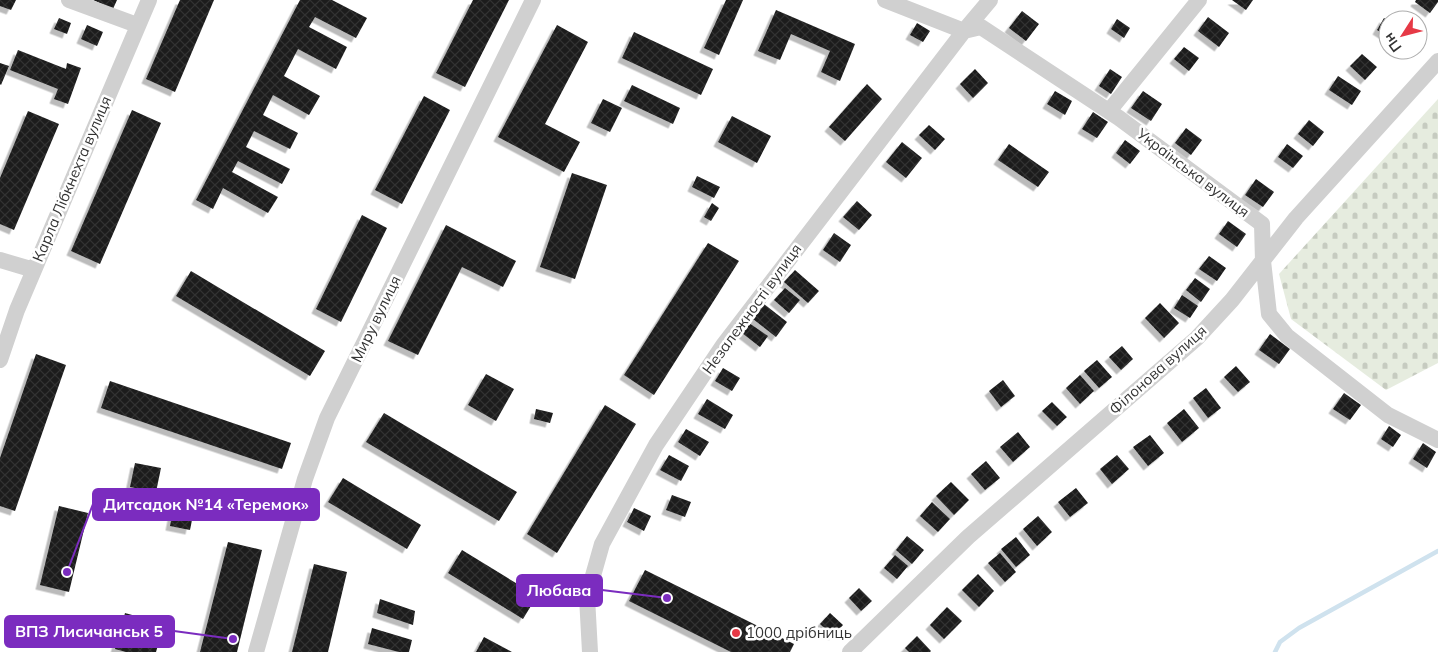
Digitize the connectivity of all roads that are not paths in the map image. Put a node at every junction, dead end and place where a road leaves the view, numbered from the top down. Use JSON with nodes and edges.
{"nodes":[{"id":1,"x":69,"y":0,"type":"edge"},
{"id":2,"x":149,"y":0,"type":"edge"},
{"id":3,"x":533,"y":0,"type":"edge"},
{"id":4,"x":885,"y":0,"type":"edge"},
{"id":5,"x":990,"y":0,"type":"edge"},
{"id":6,"x":1199,"y":0,"type":"edge"},
{"id":7,"x":137,"y":25,"type":"junction"},
{"id":8,"x":964,"y":31,"type":"junction"},
{"id":9,"x":1438,"y":61,"type":"edge"},
{"id":10,"x":1109,"y":112,"type":"junction"},
{"id":11,"x":0,"y":260,"type":"edge"},
{"id":12,"x":1263,"y":261,"type":"junction"},
{"id":13,"x":34,"y":270,"type":"junction"},
{"id":14,"x":0,"y":360,"type":"edge"},
{"id":15,"x":1438,"y":440,"type":"edge"},
{"id":16,"x":256,"y":652,"type":"edge"},
{"id":17,"x":590,"y":652,"type":"edge"},
{"id":18,"x":850,"y":652,"type":"edge"}],
"edges":[{"from":1,"to":7,"type":"street"},
{"from":2,"to":7,"type":"street","name":"Карла Лібкнехта вулиця"},
{"from":3,"to":16,"type":"street","name":"Миру вулиця"},
{"from":4,"to":8,"type":"street","name":"Українська вулиця"},
{"from":5,"to":8,"type":"street","name":"Незалежності вулиця"},
{"from":6,"to":10,"type":"street"},
{"from":7,"to":13,"type":"street","name":"Карла Лібкнехта вулиця"},
{"from":8,"to":10,"type":"street","name":"Українська вулиця"},
{"from":8,"to":17,"type":"street","name":"Незалежності вулиця"},
{"from":9,"to":12,"type":"street","name":"Філонова вулиця"},
{"from":10,"to":12,"type":"street","name":"Українська вулиця"},
{"from":11,"to":13,"type":"street"},
{"from":12,"to":15,"type":"street","name":"Українська вулиця"},
{"from":12,"to":18,"type":"street","name":"Філонова вулиця"},
{"from":13,"to":14,"type":"street","name":"Карла Лібкнехта вулиця"}]}
